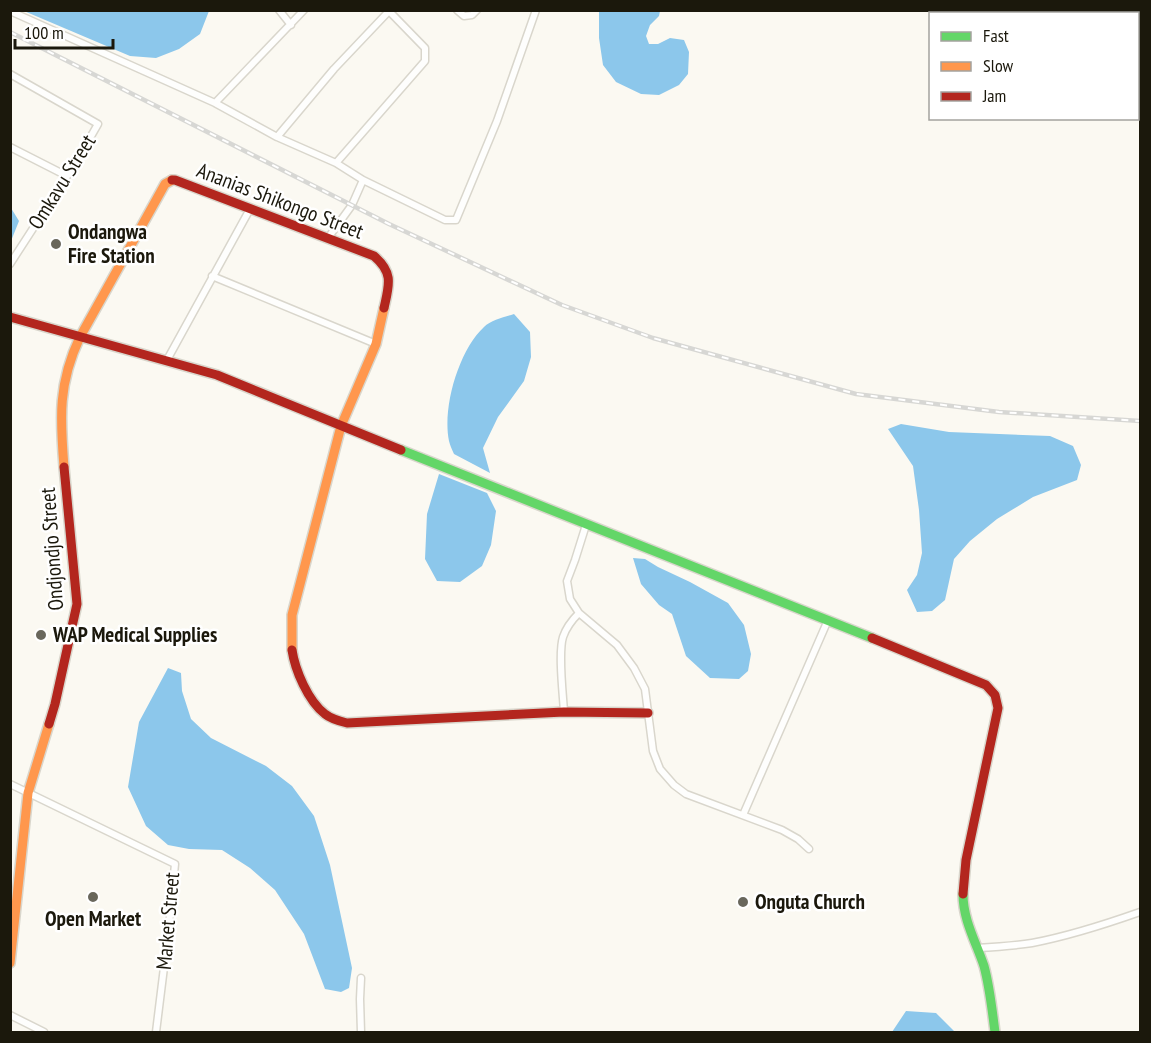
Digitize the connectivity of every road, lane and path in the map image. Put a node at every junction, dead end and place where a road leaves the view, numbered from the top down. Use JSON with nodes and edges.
{"nodes":[{"id":1,"x":279,"y":10,"type":"edge"},
{"id":2,"x":304,"y":10,"type":"edge"},
{"id":3,"x":457,"y":10,"type":"edge"},
{"id":4,"x":477,"y":10,"type":"edge"},
{"id":5,"x":536,"y":10,"type":"edge"},
{"id":6,"x":10,"y":11,"type":"edge"},
{"id":7,"x":389,"y":11,"type":"edge"},
{"id":8,"x":291,"y":25,"type":"junction"},
{"id":9,"x":10,"y":74,"type":"edge"},
{"id":10,"x":215,"y":103,"type":"junction"},
{"id":11,"x":277,"y":136,"type":"junction"},
{"id":12,"x":10,"y":147,"type":"edge"},
{"id":13,"x":336,"y":162,"type":"junction"},
{"id":14,"x":67,"y":176,"type":"junction"},
{"id":15,"x":363,"y":180,"type":"junction"},
{"id":16,"x":250,"y":209,"type":"junction"},
{"id":17,"x":328,"y":238,"type":"junction"},
{"id":18,"x":10,"y":264,"type":"edge"},
{"id":19,"x":213,"y":276,"type":"junction"},
{"id":20,"x":10,"y":316,"type":"edge"},
{"id":21,"x":80,"y":337,"type":"junction"},
{"id":22,"x":376,"y":344,"type":"junction"},
{"id":23,"x":167,"y":360,"type":"junction"},
{"id":24,"x":341,"y":426,"type":"junction"},
{"id":25,"x":586,"y":525,"type":"junction"},
{"id":26,"x":579,"y":613,"type":"junction"},
{"id":27,"x":828,"y":620,"type":"junction"},
{"id":28,"x":564,"y":712,"type":"junction"},
{"id":29,"x":648,"y":713,"type":"junction"},
{"id":30,"x":10,"y":784,"type":"edge"},
{"id":31,"x":28,"y":793,"type":"junction"},
{"id":32,"x":743,"y":815,"type":"junction"},
{"id":33,"x":809,"y":849,"type":"dead end"},
{"id":34,"x":15,"y":873,"type":"edge"},
{"id":35,"x":1140,"y":912,"type":"edge"},
{"id":36,"x":12,"y":937,"type":"edge"},
{"id":37,"x":976,"y":948,"type":"junction"},
{"id":38,"x":10,"y":963,"type":"edge"},
{"id":39,"x":361,"y":978,"type":"dead end"},
{"id":40,"x":10,"y":1015,"type":"edge"},
{"id":41,"x":44,"y":1032,"type":"edge"},
{"id":42,"x":156,"y":1032,"type":"edge"},
{"id":43,"x":361,"y":1032,"type":"edge"},
{"id":44,"x":995,"y":1032,"type":"edge"}],
"edges":[{"from":1,"to":8,"type":"street"},
{"from":2,"to":8,"type":"street"},
{"from":3,"to":4,"type":"street"},
{"from":5,"to":15,"type":"street"},
{"from":6,"to":10,"type":"street"},
{"from":7,"to":11,"type":"street"},
{"from":7,"to":13,"type":"street"},
{"from":8,"to":10,"type":"street"},
{"from":9,"to":14,"type":"street","name":"Omkavu Street"},
{"from":10,"to":11,"type":"street"},
{"from":11,"to":13,"type":"street"},
{"from":12,"to":14,"type":"street"},
{"from":13,"to":15,"type":"street"},
{"from":14,"to":18,"type":"street","name":"Omkavu Street"},
{"from":15,"to":17,"type":"street"},
{"from":16,"to":17,"type":"street","name":"Ananias Shikongo Street"},
{"from":16,"to":19,"type":"street"},
{"from":16,"to":21,"type":"street","name":"Ananias Shikongo Street"},
{"from":17,"to":22,"type":"street","name":"Ananias Shikongo Street"},
{"from":19,"to":22,"type":"street"},
{"from":19,"to":23,"type":"street"},
{"from":20,"to":21,"type":"street"},
{"from":21,"to":23,"type":"street"},
{"from":21,"to":31,"type":"street","name":"Ondjondjo Street"},
{"from":22,"to":24,"type":"street","name":"Ananias Shikongo Street"},
{"from":23,"to":24,"type":"street"},
{"from":24,"to":25,"type":"street"},
{"from":24,"to":28,"type":"street","name":"Ananias Shikongo Street"},
{"from":25,"to":26,"type":"street"},
{"from":25,"to":27,"type":"street"},
{"from":26,"to":28,"type":"street"},
{"from":26,"to":29,"type":"street"},
{"from":27,"to":32,"type":"street"},
{"from":27,"to":37,"type":"street"},
{"from":28,"to":29,"type":"street","name":"Ananias Shikongo Street"},
{"from":29,"to":32,"type":"street"},
{"from":30,"to":31,"type":"street"},
{"from":31,"to":34,"type":"street","name":"Ondjondjo Street"},
{"from":31,"to":42,"type":"street","name":"Market Street"},
{"from":32,"to":33,"type":"street"},
{"from":34,"to":36,"type":"street","name":"Ondjondjo Street"},
{"from":35,"to":37,"type":"street"},
{"from":36,"to":38,"type":"street","name":"Ondjondjo Street"},
{"from":37,"to":44,"type":"street"},
{"from":39,"to":43,"type":"street"},
{"from":40,"to":41,"type":"street"}]}
